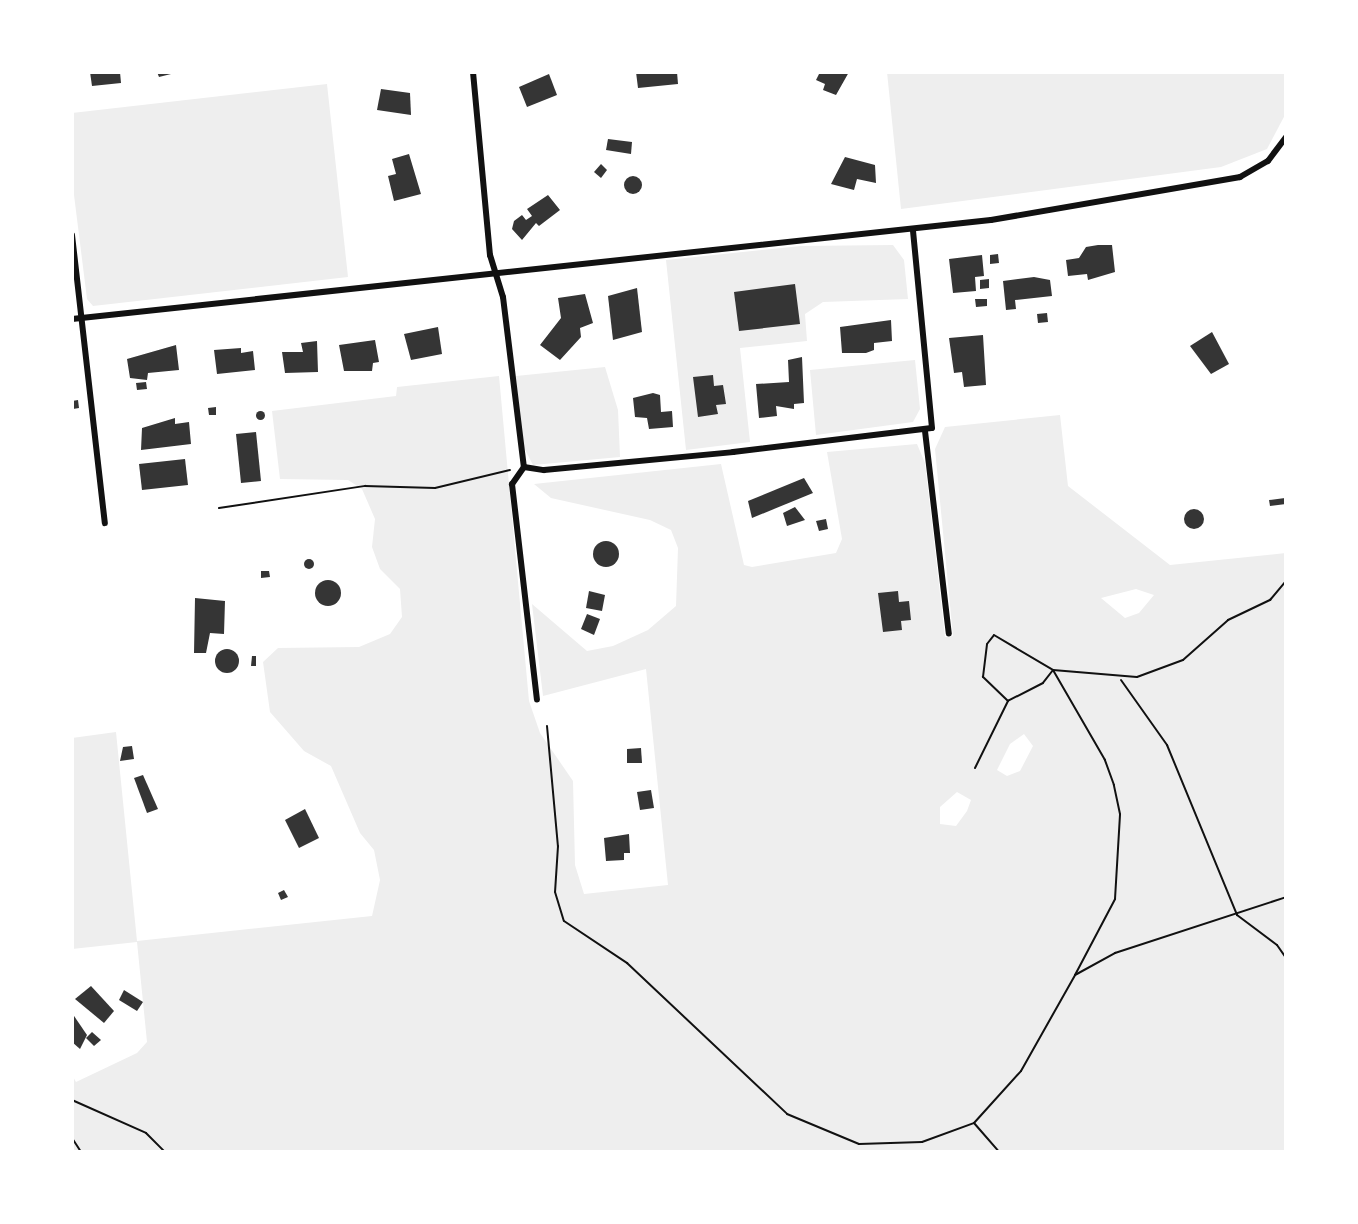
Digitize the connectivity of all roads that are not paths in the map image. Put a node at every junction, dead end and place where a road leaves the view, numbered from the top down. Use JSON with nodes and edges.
{"nodes":[{"id":1,"x":473,"y":72,"type":"edge"},
{"id":2,"x":1286,"y":137,"type":"edge"},
{"id":3,"x":913,"y":230,"type":"junction"},
{"id":4,"x":72,"y":236,"type":"edge"},
{"id":5,"x":494,"y":271,"type":"junction"},
{"id":6,"x":83,"y":317,"type":"junction"},
{"id":7,"x":72,"y":319,"type":"edge"},
{"id":8,"x":928,"y":430,"type":"junction"},
{"id":9,"x":524,"y":467,"type":"junction"},
{"id":10,"x":105,"y":523,"type":"dead end"},
{"id":11,"x":949,"y":634,"type":"dead end"},
{"id":12,"x":537,"y":700,"type":"dead end"}],
"edges":[{"from":1,"to":5,"type":"street"},
{"from":2,"to":3,"type":"street"},
{"from":3,"to":5,"type":"street"},
{"from":3,"to":8,"type":"street"},
{"from":4,"to":6,"type":"street"},
{"from":5,"to":6,"type":"street"},
{"from":5,"to":9,"type":"street"},
{"from":6,"to":7,"type":"street"},
{"from":6,"to":10,"type":"street"},
{"from":8,"to":9,"type":"street"},
{"from":8,"to":11,"type":"street"},
{"from":9,"to":12,"type":"street"}]}
